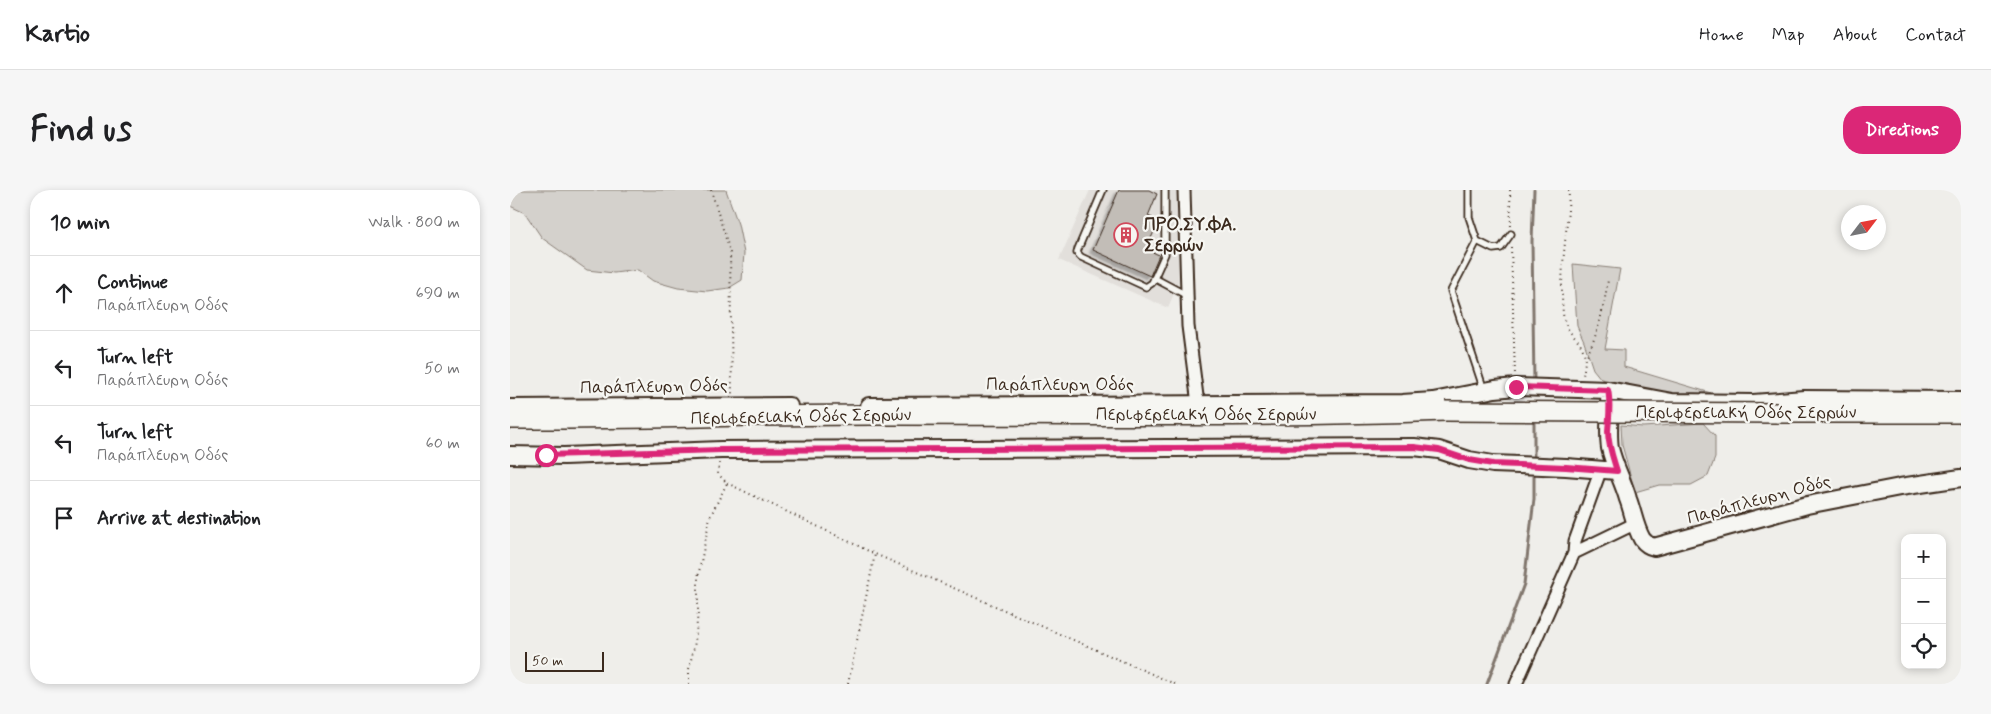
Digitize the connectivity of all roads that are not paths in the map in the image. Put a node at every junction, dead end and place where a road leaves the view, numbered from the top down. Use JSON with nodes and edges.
{"nodes":[{"id":1,"x":1103,"y":190,"type":"edge"},
{"id":2,"x":1165,"y":190,"type":"edge"},
{"id":3,"x":1184,"y":190,"type":"edge"},
{"id":4,"x":1469,"y":190,"type":"edge"},
{"id":5,"x":1511,"y":234,"type":"road end"},
{"id":6,"x":1477,"y":241,"type":"junction"},
{"id":7,"x":1154,"y":278,"type":"junction"},
{"id":8,"x":1186,"y":295,"type":"junction"},
{"id":9,"x":1608,"y":390,"type":"junction"},
{"id":10,"x":1484,"y":391,"type":"junction"},
{"id":11,"x":1961,"y":400,"type":"edge"},
{"id":12,"x":1198,"y":404,"type":"junction"},
{"id":13,"x":510,"y":408,"type":"edge"},
{"id":14,"x":1961,"y":413,"type":"edge"},
{"id":15,"x":1902,"y":415,"type":"junction"},
{"id":16,"x":510,"y":419,"type":"edge"},
{"id":17,"x":1961,"y":422,"type":"edge"},
{"id":18,"x":510,"y":455,"type":"edge"},
{"id":19,"x":1609,"y":470,"type":"junction"},
{"id":20,"x":1961,"y":478,"type":"edge"},
{"id":21,"x":1636,"y":523,"type":"junction"},
{"id":22,"x":1574,"y":553,"type":"junction"},
{"id":23,"x":1516,"y":684,"type":"edge"}],
"edges":[{"from":1,"to":7,"type":"lane"},
{"from":2,"to":7,"type":"lane"},
{"from":3,"to":8,"type":"street"},
{"from":4,"to":6,"type":"lane"},
{"from":5,"to":6,"type":"lane"},
{"from":6,"to":10,"type":"lane"},
{"from":7,"to":8,"type":"lane"},
{"from":8,"to":12,"type":"street"},
{"from":9,"to":10,"type":"street","name":"Παράπλευρη Οδός"},
{"from":9,"to":11,"type":"street","name":"Παράπλευρη Οδός"},
{"from":9,"to":19,"type":"street","name":"Παράπλευρη Οδός"},
{"from":10,"to":12,"type":"street","name":"Παράπλευρη Οδός"},
{"from":12,"to":13,"type":"street","name":"Παράπλευρη Οδός"},
{"from":14,"to":15,"type":"main road","name":"Περιφερειακή Οδός Σερρών"},
{"from":15,"to":16,"type":"main road","name":"Περιφερειακή Οδός Σερρών","bridge":true},
{"from":15,"to":17,"type":"main road","name":"Περιφερειακή Οδός Σερρών"},
{"from":18,"to":19,"type":"street"},
{"from":19,"to":21,"type":"street","name":"Παράπλευρη Οδός"},
{"from":19,"to":22,"type":"street"},
{"from":20,"to":21,"type":"street","name":"Παράπλευρη Οδός"},
{"from":21,"to":22,"type":"street"},
{"from":22,"to":23,"type":"street"}]}
